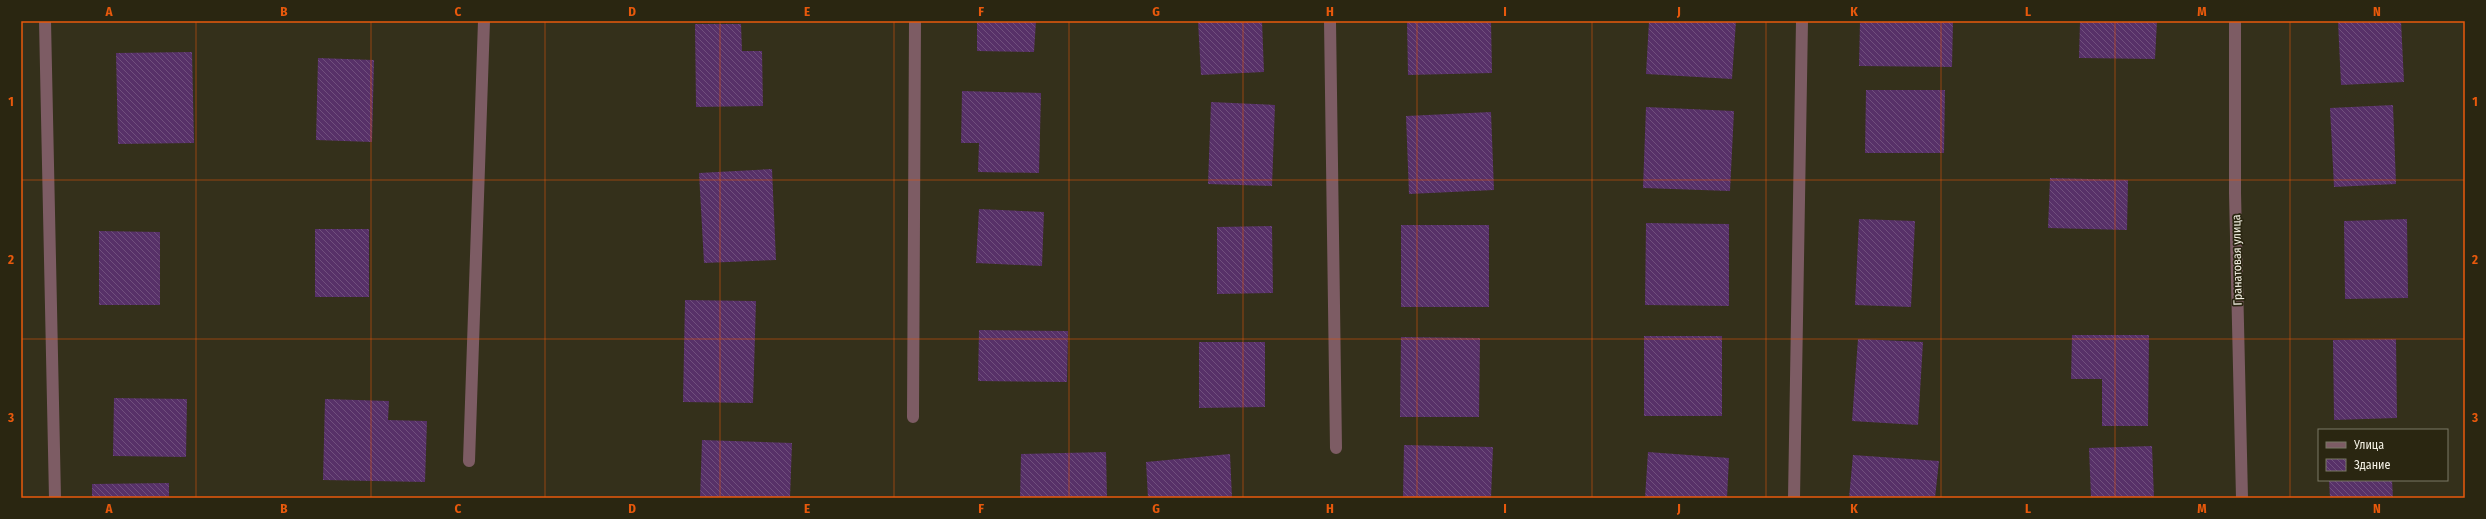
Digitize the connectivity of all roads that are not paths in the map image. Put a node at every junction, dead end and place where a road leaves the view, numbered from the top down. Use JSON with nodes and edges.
{"nodes":[{"id":1,"x":45,"y":21,"type":"edge"},
{"id":2,"x":484,"y":21,"type":"edge"},
{"id":3,"x":915,"y":21,"type":"edge"},
{"id":4,"x":1330,"y":21,"type":"edge"},
{"id":5,"x":1802,"y":21,"type":"edge"},
{"id":6,"x":2235,"y":21,"type":"edge"},
{"id":7,"x":913,"y":417,"type":"dead end"},
{"id":8,"x":1336,"y":448,"type":"dead end"},
{"id":9,"x":470,"y":461,"type":"dead end"},
{"id":10,"x":55,"y":498,"type":"edge"},
{"id":11,"x":1794,"y":498,"type":"edge"},
{"id":12,"x":2242,"y":498,"type":"edge"}],
"edges":[{"from":1,"to":10,"type":"street"},
{"from":2,"to":9,"type":"street"},
{"from":3,"to":7,"type":"street"},
{"from":4,"to":8,"type":"street"},
{"from":5,"to":11,"type":"street"},
{"from":6,"to":12,"type":"street","name":"Гранатовая улица"}]}
